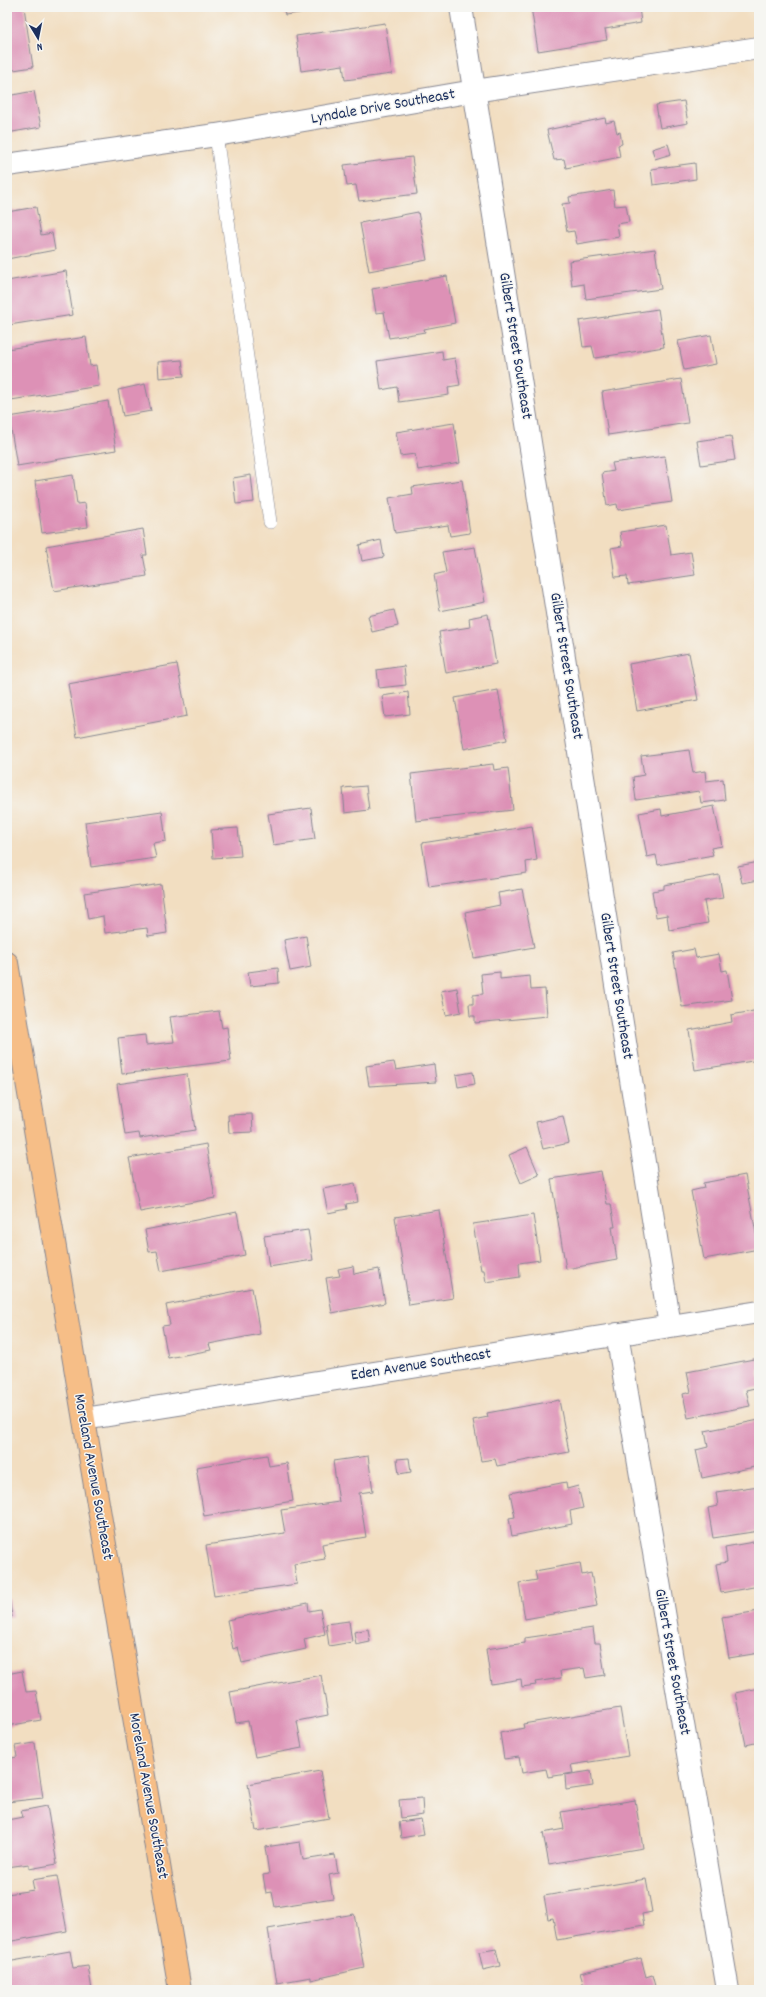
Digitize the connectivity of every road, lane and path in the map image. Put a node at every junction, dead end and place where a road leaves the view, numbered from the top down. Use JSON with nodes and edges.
{"nodes":[{"id":1,"x":461,"y":7,"type":"edge"},
{"id":2,"x":759,"y":48,"type":"edge"},
{"id":3,"x":474,"y":91,"type":"junction"},
{"id":4,"x":216,"y":135,"type":"junction"},
{"id":5,"x":7,"y":164,"type":"edge"},
{"id":6,"x":270,"y":522,"type":"dead end"},
{"id":7,"x":7,"y":963,"type":"edge"},
{"id":8,"x":759,"y":1312,"type":"edge"},
{"id":9,"x":670,"y":1326,"type":"junction"},
{"id":10,"x":617,"y":1334,"type":"junction"},
{"id":11,"x":84,"y":1419,"type":"junction"},
{"id":12,"x":180,"y":1990,"type":"edge"},
{"id":13,"x":728,"y":1990,"type":"edge"}],
"edges":[{"from":1,"to":3,"type":"street","name":"Gilbert Street Southeast"},
{"from":2,"to":3,"type":"street","name":"Lyndale Drive Southeast"},
{"from":3,"to":4,"type":"street","name":"Lyndale Drive Southeast"},
{"from":3,"to":9,"type":"street","name":"Gilbert Street Southeast"},
{"from":4,"to":5,"type":"street","name":"Lyndale Drive Southeast"},
{"from":4,"to":6,"type":"lane"},
{"from":7,"to":11,"type":"highway","name":"Moreland Avenue Southeast"},
{"from":8,"to":9,"type":"street","name":"Eden Avenue Southeast"},
{"from":9,"to":10,"type":"street","name":"Eden Avenue Southeast"},
{"from":10,"to":11,"type":"street","name":"Eden Avenue Southeast"},
{"from":10,"to":13,"type":"street","name":"Gilbert Street Southeast"},
{"from":11,"to":12,"type":"highway","name":"Moreland Avenue Southeast"}]}
